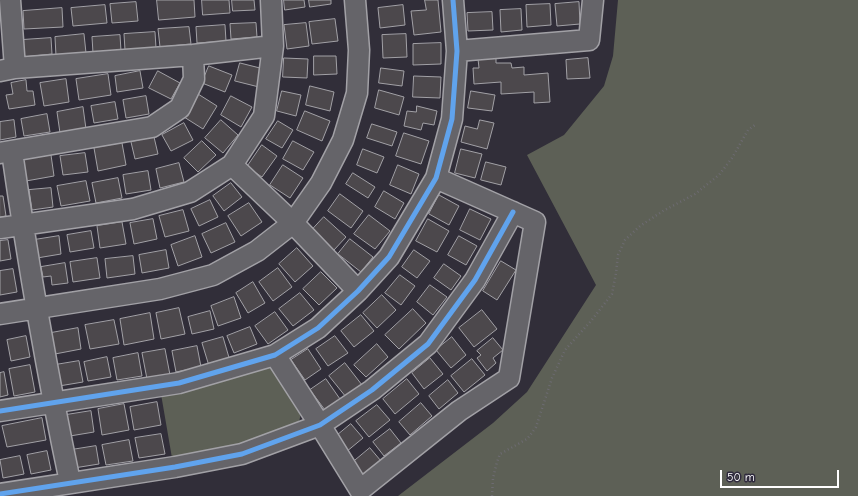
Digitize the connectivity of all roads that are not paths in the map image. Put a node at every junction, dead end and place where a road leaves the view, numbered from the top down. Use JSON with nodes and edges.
{"nodes":[{"id":1,"x":10,"y":0,"type":"edge"},
{"id":2,"x":271,"y":0,"type":"edge"},
{"id":3,"x":355,"y":0,"type":"edge"},
{"id":4,"x":453,"y":0,"type":"edge"},
{"id":5,"x":593,"y":0,"type":"edge"},
{"id":6,"x":273,"y":46,"type":"junction"},
{"id":7,"x":457,"y":51,"type":"junction"},
{"id":8,"x":193,"y":55,"type":"junction"},
{"id":9,"x":8,"y":70,"type":"edge"},
{"id":10,"x":6,"y":153,"type":"edge"},
{"id":11,"x":232,"y":165,"type":"junction"},
{"id":12,"x":436,"y":178,"type":"junction"},
{"id":13,"x":513,"y":212,"type":"junction"},
{"id":14,"x":293,"y":223,"type":"junction"},
{"id":15,"x":22,"y":225,"type":"junction"},
{"id":16,"x":0,"y":228,"type":"edge"},
{"id":17,"x":358,"y":291,"type":"junction"},
{"id":18,"x":38,"y":308,"type":"junction"},
{"id":19,"x":0,"y":314,"type":"edge"},
{"id":20,"x":274,"y":355,"type":"junction"},
{"id":21,"x":53,"y":402,"type":"junction"},
{"id":22,"x":0,"y":411,"type":"edge"},
{"id":23,"x":320,"y":425,"type":"junction"},
{"id":24,"x":70,"y":482,"type":"junction"},
{"id":25,"x":0,"y":494,"type":"edge"}],
"edges":[{"from":1,"to":9,"type":"street"},
{"from":2,"to":6,"type":"street"},
{"from":3,"to":14,"type":"street"},
{"from":4,"to":7,"type":"street"},
{"from":5,"to":7,"type":"street"},
{"from":6,"to":8,"type":"street"},
{"from":6,"to":11,"type":"street"},
{"from":7,"to":12,"type":"street"},
{"from":8,"to":9,"type":"street"},
{"from":8,"to":10,"type":"street"},
{"from":10,"to":15,"type":"street"},
{"from":11,"to":14,"type":"street"},
{"from":11,"to":15,"type":"street"},
{"from":12,"to":13,"type":"street"},
{"from":12,"to":17,"type":"street"},
{"from":13,"to":23,"type":"street"},
{"from":13,"to":23,"type":"street"},
{"from":14,"to":17,"type":"street"},
{"from":14,"to":18,"type":"street"},
{"from":15,"to":16,"type":"street"},
{"from":15,"to":18,"type":"street"},
{"from":17,"to":20,"type":"street"},
{"from":18,"to":19,"type":"street"},
{"from":18,"to":21,"type":"street"},
{"from":20,"to":21,"type":"street"},
{"from":20,"to":23,"type":"street"},
{"from":21,"to":22,"type":"street"},
{"from":21,"to":24,"type":"street"},
{"from":23,"to":24,"type":"street"},
{"from":24,"to":25,"type":"street"}]}
